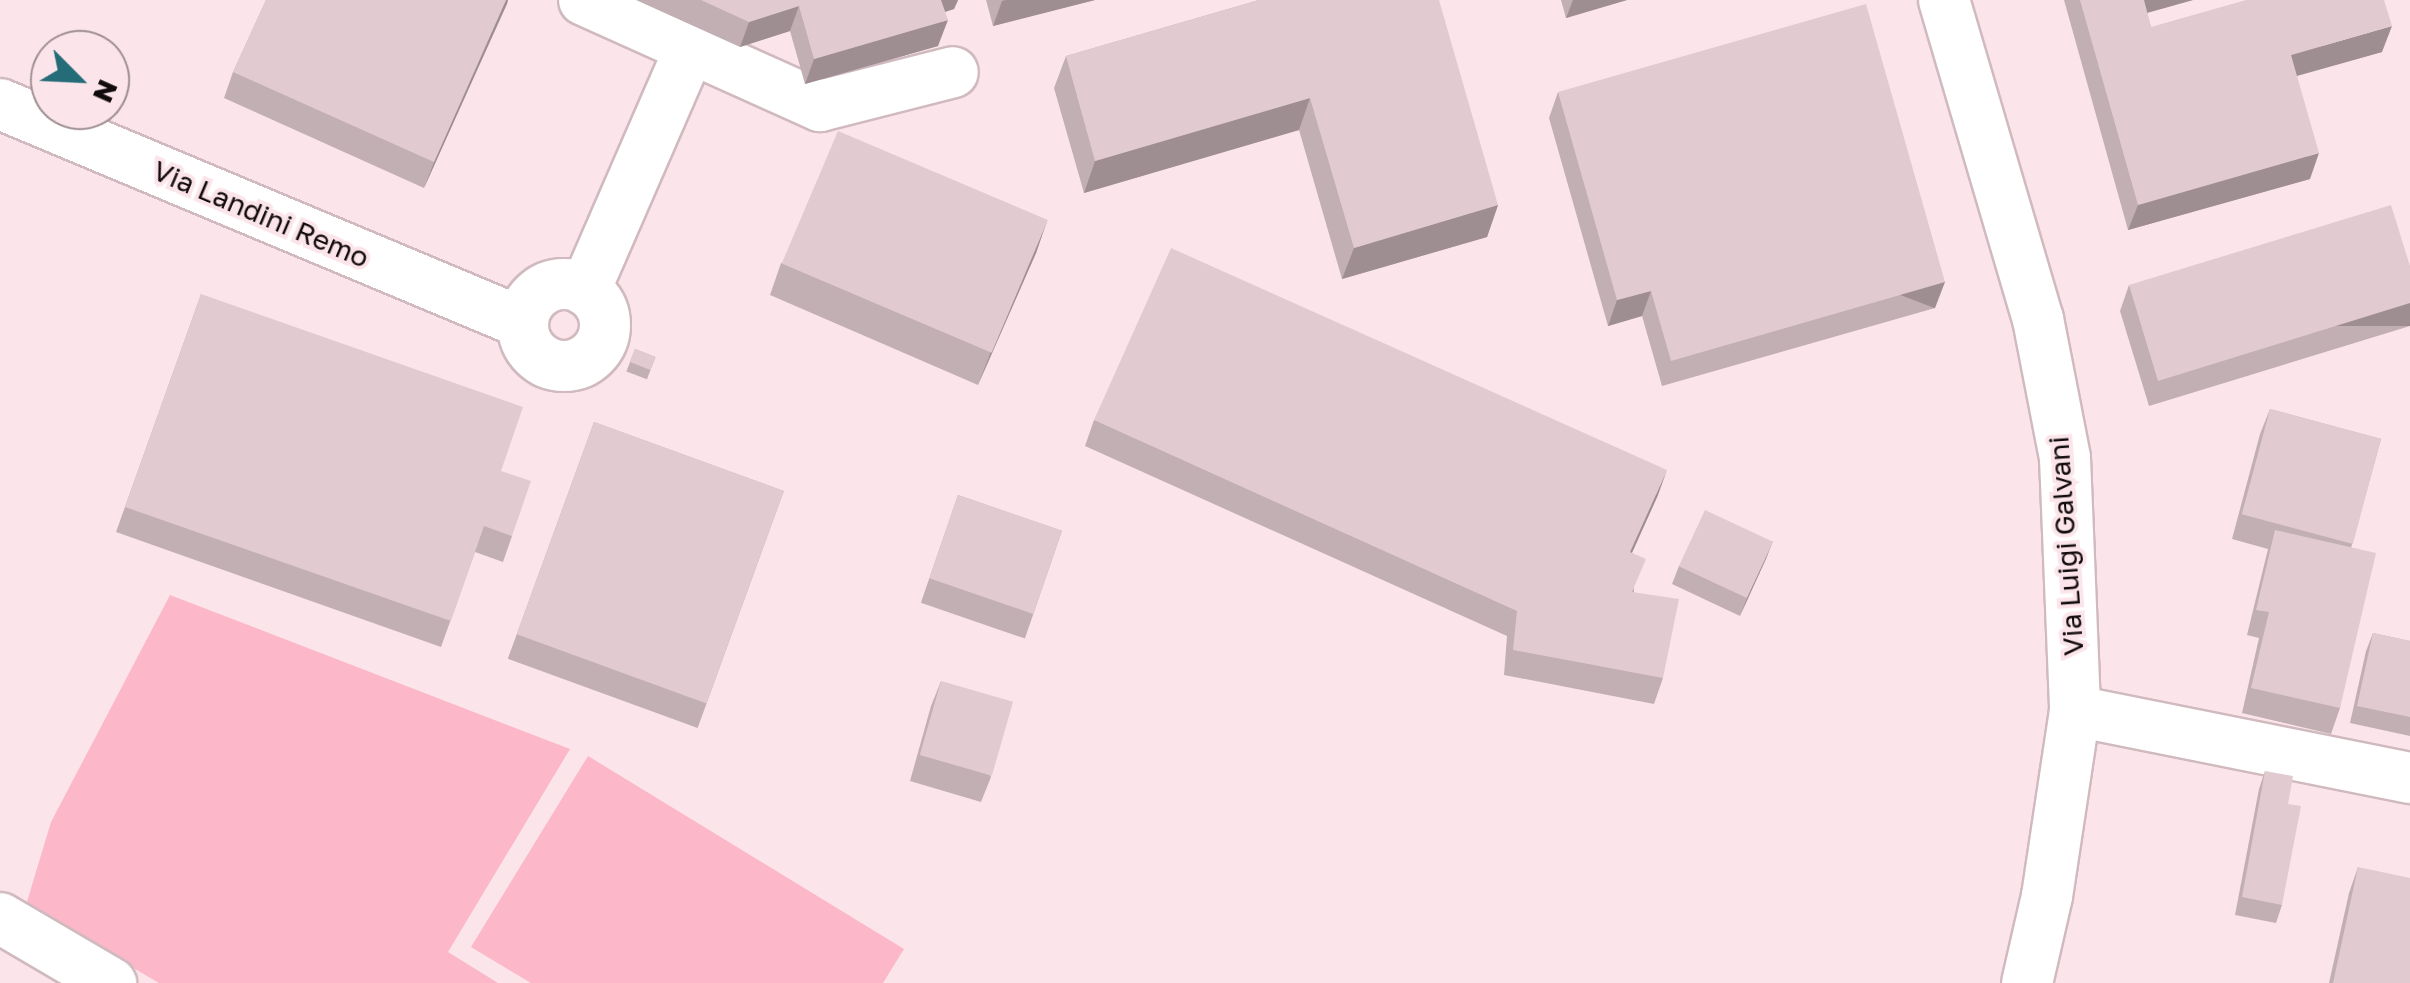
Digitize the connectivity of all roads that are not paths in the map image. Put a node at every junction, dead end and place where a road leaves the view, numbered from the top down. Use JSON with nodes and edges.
{"nodes":[{"id":1,"x":584,"y":0,"type":"edge"},
{"id":2,"x":1944,"y":0,"type":"edge"},
{"id":3,"x":684,"y":62,"type":"dead end"},
{"id":4,"x":952,"y":72,"type":"dead end"},
{"id":5,"x":0,"y":104,"type":"edge"},
{"id":6,"x":585,"y":290,"type":"junction"},
{"id":7,"x":523,"y":322,"type":"junction"},
{"id":8,"x":2075,"y":711,"type":"junction"},
{"id":9,"x":2410,"y":778,"type":"edge"},
{"id":10,"x":0,"y":920,"type":"edge"},
{"id":11,"x":111,"y":983,"type":"edge"},
{"id":12,"x":2027,"y":983,"type":"edge"}],
"edges":[{"from":1,"to":4,"type":"street"},
{"from":2,"to":8,"type":"street","name":"Via Luigi Galvani"},
{"from":3,"to":6,"type":"street"},
{"from":5,"to":7,"type":"street","name":"Via Landini Remo"},
{"from":6,"to":7,"type":"street"},
{"from":6,"to":7,"type":"street"},
{"from":8,"to":9,"type":"street"},
{"from":8,"to":12,"type":"street","name":"Via Luigi Galvani"},
{"from":10,"to":11,"type":"street"}]}
